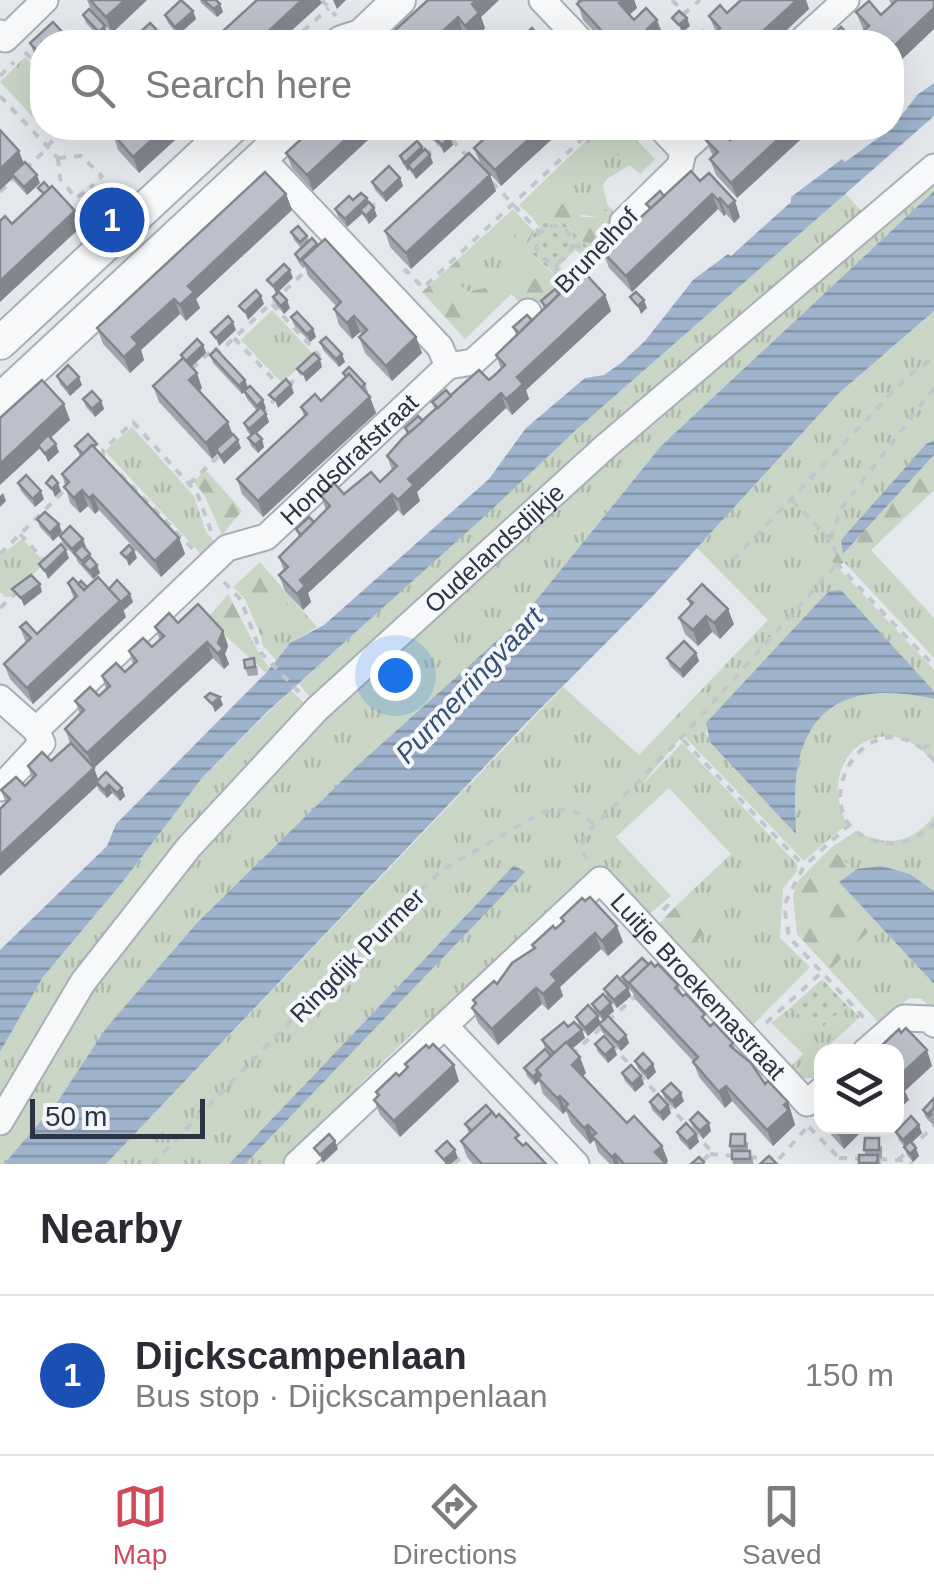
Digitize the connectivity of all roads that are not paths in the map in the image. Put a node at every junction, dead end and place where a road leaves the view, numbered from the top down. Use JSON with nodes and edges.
{"nodes":[{"id":1,"x":45,"y":0,"type":"edge"},
{"id":2,"x":399,"y":0,"type":"edge"},
{"id":3,"x":542,"y":0,"type":"edge"},
{"id":4,"x":846,"y":0,"type":"edge"},
{"id":5,"x":364,"y":30,"type":"edge"},
{"id":6,"x":571,"y":30,"type":"edge"},
{"id":7,"x":813,"y":30,"type":"edge"},
{"id":8,"x":0,"y":34,"type":"edge"},
{"id":9,"x":218,"y":140,"type":"edge"},
{"id":10,"x":280,"y":140,"type":"edge"},
{"id":11,"x":671,"y":140,"type":"edge"},
{"id":12,"x":694,"y":140,"type":"edge"},
{"id":13,"x":682,"y":151,"type":"junction"},
{"id":14,"x":262,"y":156,"type":"junction"},
{"id":15,"x":934,"y":167,"type":"edge"},
{"id":16,"x":623,"y":222,"type":"edge"},
{"id":17,"x":32,"y":312,"type":"junction"},
{"id":18,"x":528,"y":312,"type":"edge"},
{"id":19,"x":0,"y":344,"type":"edge"},
{"id":20,"x":63,"y":344,"type":"junction"},
{"id":21,"x":448,"y":366,"type":"junction"},
{"id":22,"x":0,"y":400,"type":"edge"},
{"id":23,"x":0,"y":698,"type":"edge"},
{"id":24,"x":36,"y":730,"type":"junction"},
{"id":25,"x":0,"y":788,"type":"edge"},
{"id":26,"x":934,"y":1024,"type":"edge"},
{"id":27,"x":445,"y":1026,"type":"junction"},
{"id":28,"x":874,"y":1044,"type":"edge"},
{"id":29,"x":814,"y":1097,"type":"edge"},
{"id":30,"x":0,"y":1122,"type":"edge"},
{"id":31,"x":297,"y":1164,"type":"edge"},
{"id":32,"x":576,"y":1164,"type":"edge"}],
"edges":[{"from":1,"to":8,"type":"street"},
{"from":2,"to":5,"type":"street"},
{"from":3,"to":6,"type":"street"},
{"from":4,"to":7,"type":"street"},
{"from":9,"to":17,"type":"street"},
{"from":10,"to":14,"type":"street"},
{"from":11,"to":13,"type":"street"},
{"from":12,"to":13,"type":"street","name":"Brunelhof"},
{"from":13,"to":16,"type":"street","name":"Brunelhof"},
{"from":14,"to":20,"type":"street"},
{"from":14,"to":21,"type":"street"},
{"from":15,"to":30,"type":"street","name":"Oudelandsdijkje"},
{"from":17,"to":19,"type":"street"},
{"from":17,"to":20,"type":"street"},
{"from":18,"to":21,"type":"street"},
{"from":20,"to":22,"type":"street"},
{"from":21,"to":24,"type":"street","name":"Hondsdrafstraat"},
{"from":23,"to":24,"type":"street"},
{"from":24,"to":25,"type":"street","name":"Hondsdrafstraat"},
{"from":26,"to":28,"type":"street"},
{"from":27,"to":29,"type":"street","name":"Luitje Broekemastraat"},
{"from":27,"to":31,"type":"street","name":"Luitje Broekemastraat"},
{"from":27,"to":32,"type":"street"}]}
